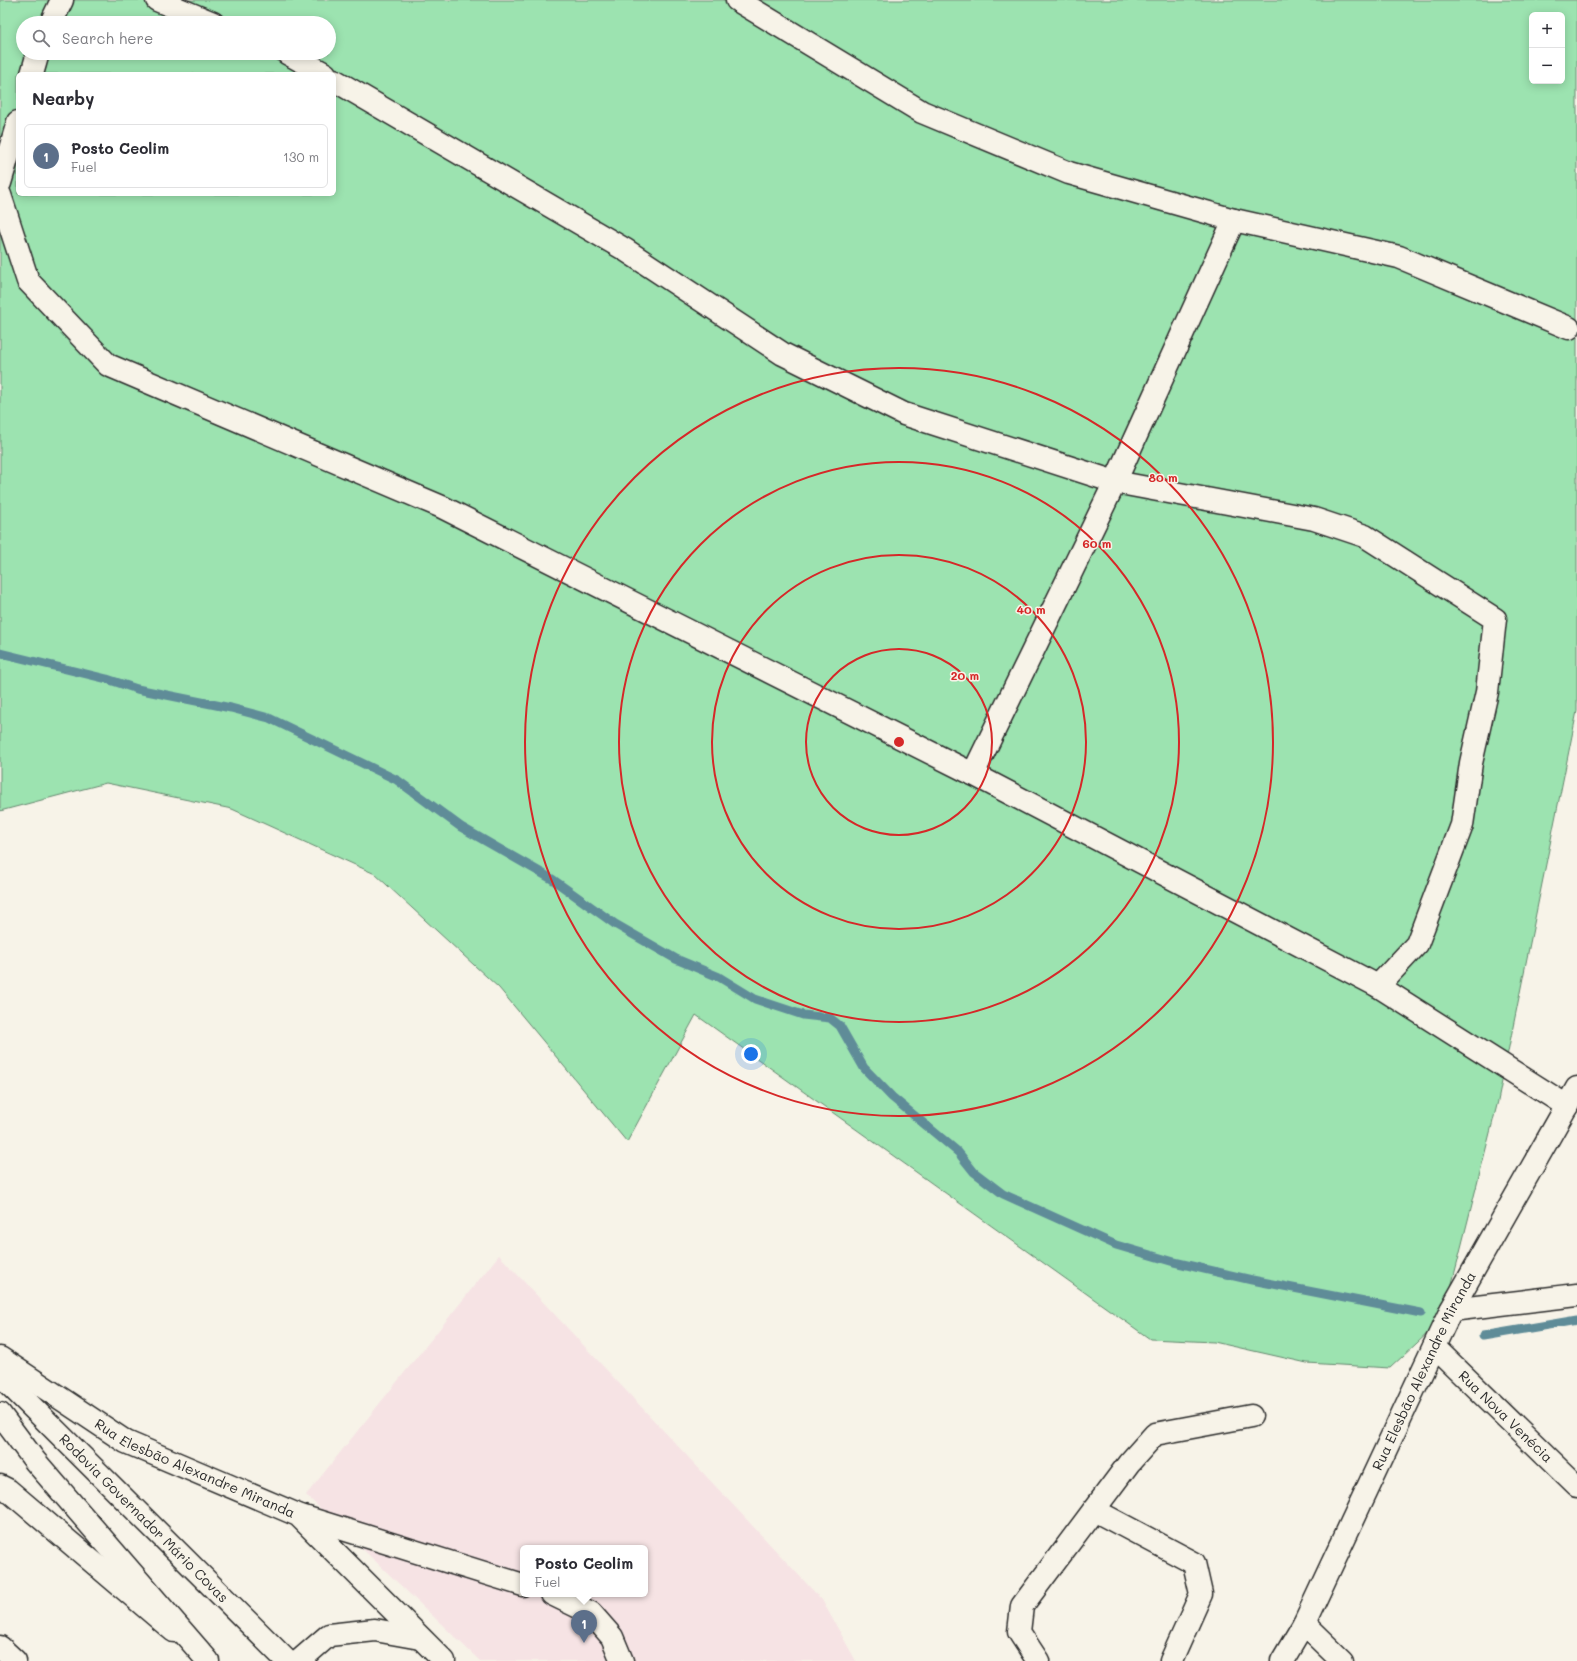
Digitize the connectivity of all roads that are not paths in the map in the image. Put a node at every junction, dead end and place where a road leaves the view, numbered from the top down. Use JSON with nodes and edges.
{"nodes":[{"id":1,"x":62,"y":0,"type":"edge"},
{"id":2,"x":157,"y":0,"type":"edge"},
{"id":3,"x":737,"y":0,"type":"edge"},
{"id":4,"x":55,"y":16,"type":"edge"},
{"id":5,"x":196,"y":16,"type":"edge"},
{"id":6,"x":36,"y":60,"type":"edge"},
{"id":7,"x":299,"y":60,"type":"edge"},
{"id":8,"x":33,"y":72,"type":"edge"},
{"id":9,"x":320,"y":72,"type":"edge"},
{"id":10,"x":336,"y":81,"type":"edge"},
{"id":11,"x":16,"y":129,"type":"edge"},
{"id":12,"x":0,"y":183,"type":"edge"},
{"id":13,"x":0,"y":196,"type":"edge"},
{"id":14,"x":1234,"y":220,"type":"junction"},
{"id":15,"x":1569,"y":328,"type":"dead end"},
{"id":16,"x":1115,"y":482,"type":"junction"},
{"id":17,"x":973,"y":774,"type":"junction"},
{"id":18,"x":1378,"y":986,"type":"junction"},
{"id":19,"x":1572,"y":1097,"type":"edge"},
{"id":20,"x":1577,"y":1295,"type":"edge"},
{"id":21,"x":1451,"y":1310,"type":"junction"},
{"id":22,"x":1434,"y":1347,"type":"junction"},
{"id":23,"x":0,"y":1358,"type":"edge"},
{"id":24,"x":0,"y":1375,"type":"edge"},
{"id":25,"x":0,"y":1414,"type":"edge"},
{"id":26,"x":1251,"y":1416,"type":"dead end"},
{"id":27,"x":0,"y":1486,"type":"edge"},
{"id":28,"x":1577,"y":1486,"type":"edge"},
{"id":29,"x":1094,"y":1510,"type":"junction"},
{"id":30,"x":298,"y":1515,"type":"junction"},
{"id":31,"x":520,"y":1584,"type":"edge"},
{"id":32,"x":558,"y":1597,"type":"edge"},
{"id":33,"x":1304,"y":1624,"type":"junction"},
{"id":34,"x":420,"y":1638,"type":"junction"},
{"id":35,"x":0,"y":1647,"type":"edge"},
{"id":36,"x":207,"y":1660,"type":"edge"},
{"id":37,"x":15,"y":1661,"type":"edge"},
{"id":38,"x":287,"y":1661,"type":"edge"},
{"id":39,"x":299,"y":1661,"type":"edge"},
{"id":40,"x":444,"y":1661,"type":"edge"},
{"id":41,"x":622,"y":1661,"type":"edge"},
{"id":42,"x":1038,"y":1661,"type":"edge"},
{"id":43,"x":1171,"y":1661,"type":"edge"},
{"id":44,"x":1282,"y":1661,"type":"edge"},
{"id":45,"x":1342,"y":1661,"type":"edge"}],
"edges":[{"from":1,"to":4,"type":"street"},
{"from":2,"to":5,"type":"street"},
{"from":3,"to":14,"type":"street"},
{"from":6,"to":8,"type":"street"},
{"from":7,"to":9,"type":"street"},
{"from":10,"to":16,"type":"street"},
{"from":11,"to":12,"type":"street"},
{"from":13,"to":17,"type":"street"},
{"from":14,"to":15,"type":"street"},
{"from":14,"to":16,"type":"street"},
{"from":16,"to":17,"type":"street"},
{"from":16,"to":18,"type":"street"},
{"from":17,"to":18,"type":"street"},
{"from":18,"to":19,"type":"street"},
{"from":19,"to":21,"type":"street","name":"Rua Elesbão Alexandre Miranda"},
{"from":20,"to":21,"type":"street"},
{"from":21,"to":22,"type":"street","name":"Rua Elesbão Alexandre Miranda"},
{"from":22,"to":28,"type":"street","name":"Rua Nova Venécia"},
{"from":22,"to":33,"type":"street","name":"Rua Elesbão Alexandre Miranda"},
{"from":23,"to":30,"type":"street","name":"Rua Elesbão Alexandre Miranda"},
{"from":24,"to":38,"type":"street","name":"Rodovia Governador Mário Covas"},
{"from":25,"to":36,"type":"street"},
{"from":26,"to":29,"type":"street"},
{"from":27,"to":36,"type":"street"},
{"from":29,"to":42,"type":"street"},
{"from":29,"to":43,"type":"street"},
{"from":30,"to":31,"type":"street"},
{"from":30,"to":34,"type":"street","name":"Rua Elesbão Alexandre Miranda"},
{"from":32,"to":41,"type":"street"},
{"from":33,"to":44,"type":"street","name":"Rua Elesbão Alexandre Miranda"},
{"from":33,"to":45,"type":"street"},
{"from":34,"to":39,"type":"street"},
{"from":34,"to":40,"type":"street","name":"Rua Elesbão Alexandre Miranda"},
{"from":35,"to":37,"type":"street"}]}
